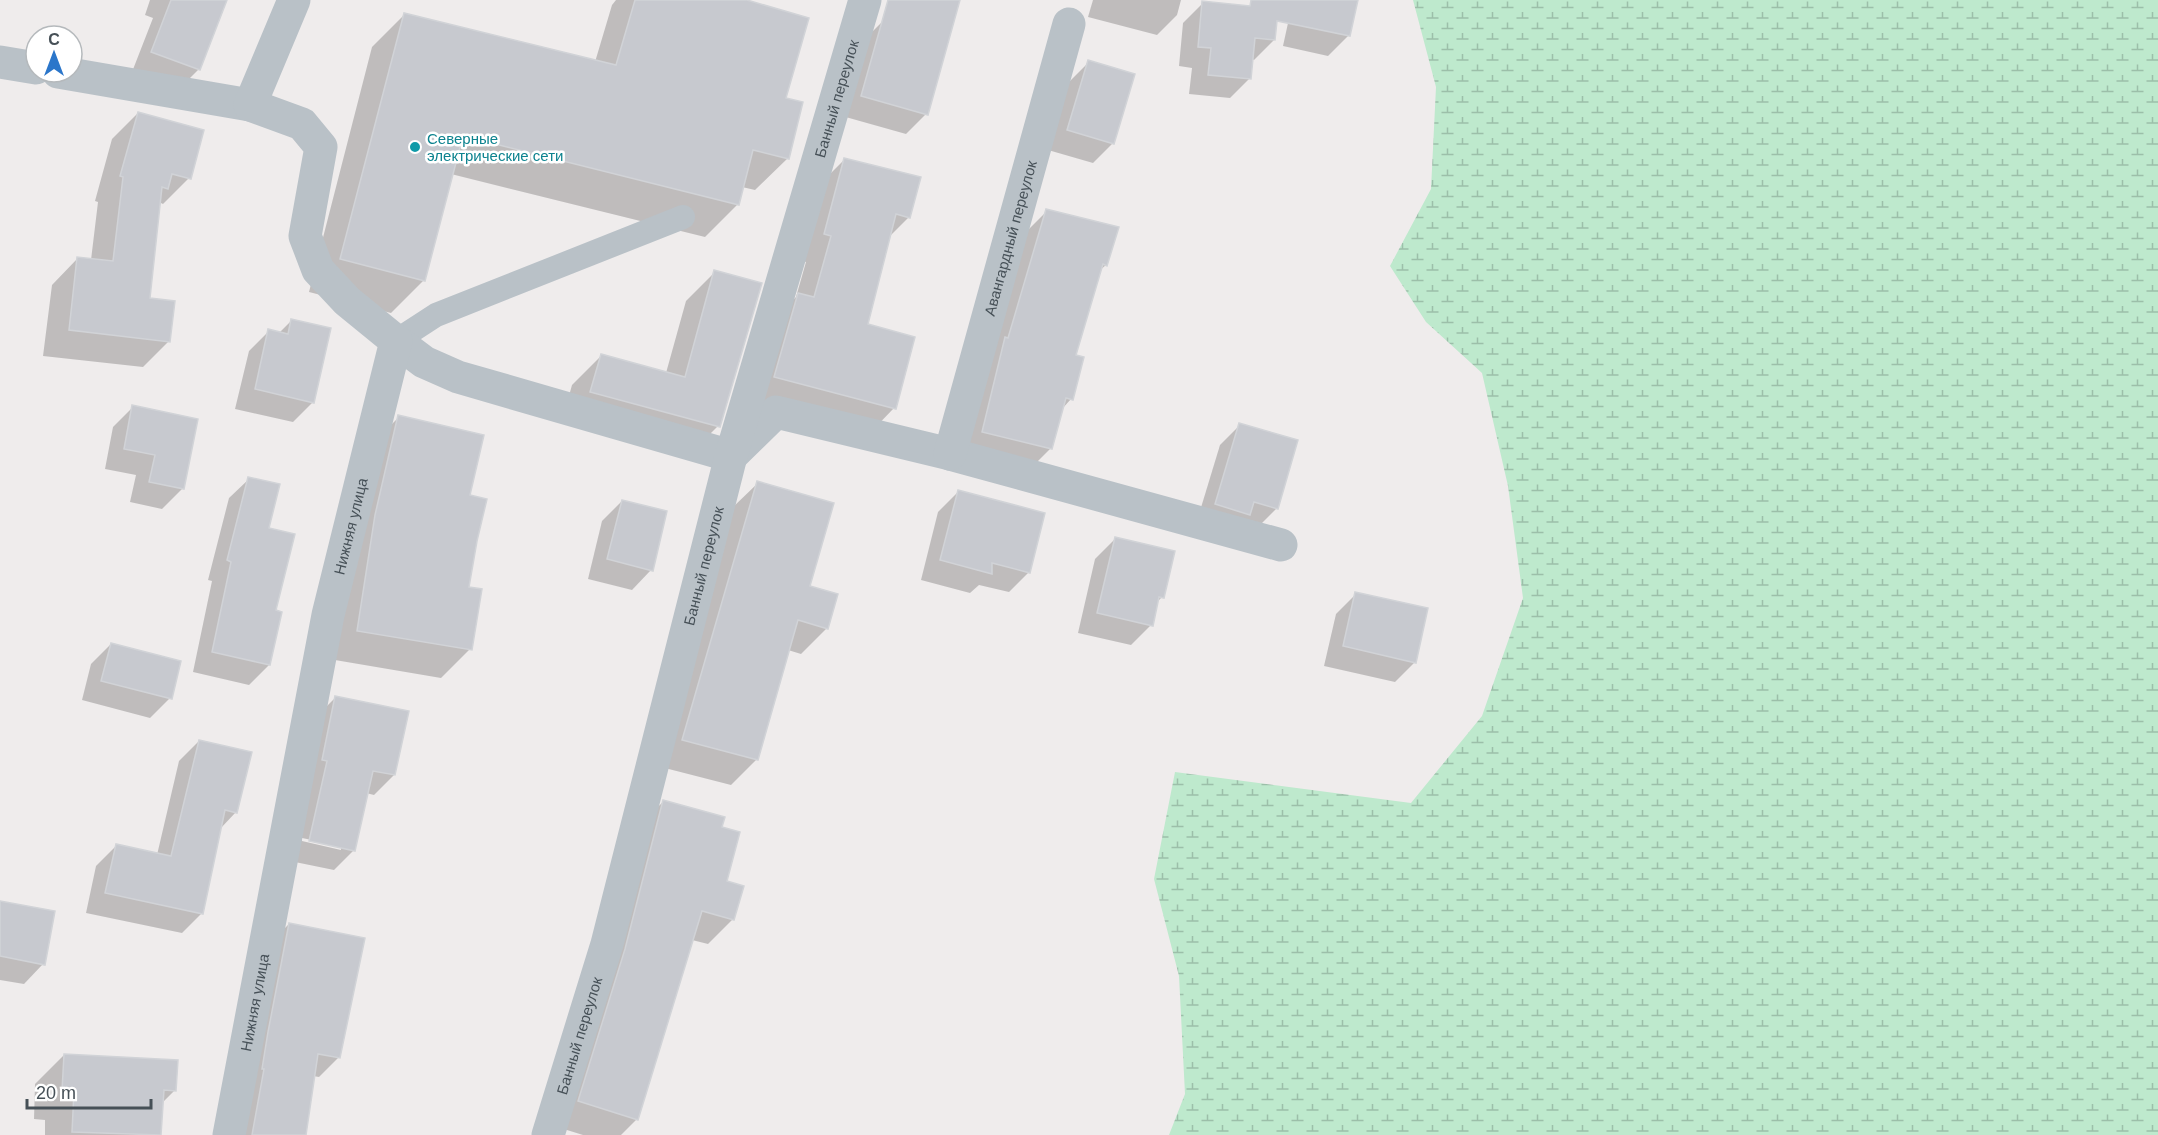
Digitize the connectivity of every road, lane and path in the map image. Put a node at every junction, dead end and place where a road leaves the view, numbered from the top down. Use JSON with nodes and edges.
{"nodes":[{"id":1,"x":294,"y":0,"type":"edge"},
{"id":2,"x":865,"y":0,"type":"edge"},
{"id":3,"x":1069,"y":24,"type":"dead end"},
{"id":4,"x":0,"y":62,"type":"edge"},
{"id":5,"x":24,"y":66,"type":"edge"},
{"id":6,"x":84,"y":76,"type":"edge"},
{"id":7,"x":250,"y":105,"type":"junction"},
{"id":8,"x":684,"y":216,"type":"dead end"},
{"id":9,"x":396,"y":341,"type":"junction"},
{"id":10,"x":950,"y":454,"type":"junction"},
{"id":11,"x":731,"y":456,"type":"junction"},
{"id":12,"x":1281,"y":545,"type":"dead end"},
{"id":13,"x":230,"y":1135,"type":"edge"},
{"id":14,"x":548,"y":1135,"type":"edge"}],
"edges":[{"from":1,"to":7,"type":"street"},
{"from":2,"to":11,"type":"street","name":"Банный переулок"},
{"from":3,"to":10,"type":"street","name":"Авангардный переулок"},
{"from":4,"to":5,"type":"street"},
{"from":6,"to":7,"type":"street"},
{"from":7,"to":9,"type":"street"},
{"from":8,"to":9,"type":"lane"},
{"from":9,"to":11,"type":"street"},
{"from":9,"to":13,"type":"street","name":"Нижняя улица"},
{"from":10,"to":11,"type":"street"},
{"from":10,"to":12,"type":"street"},
{"from":11,"to":14,"type":"street","name":"Банный переулок"}]}
